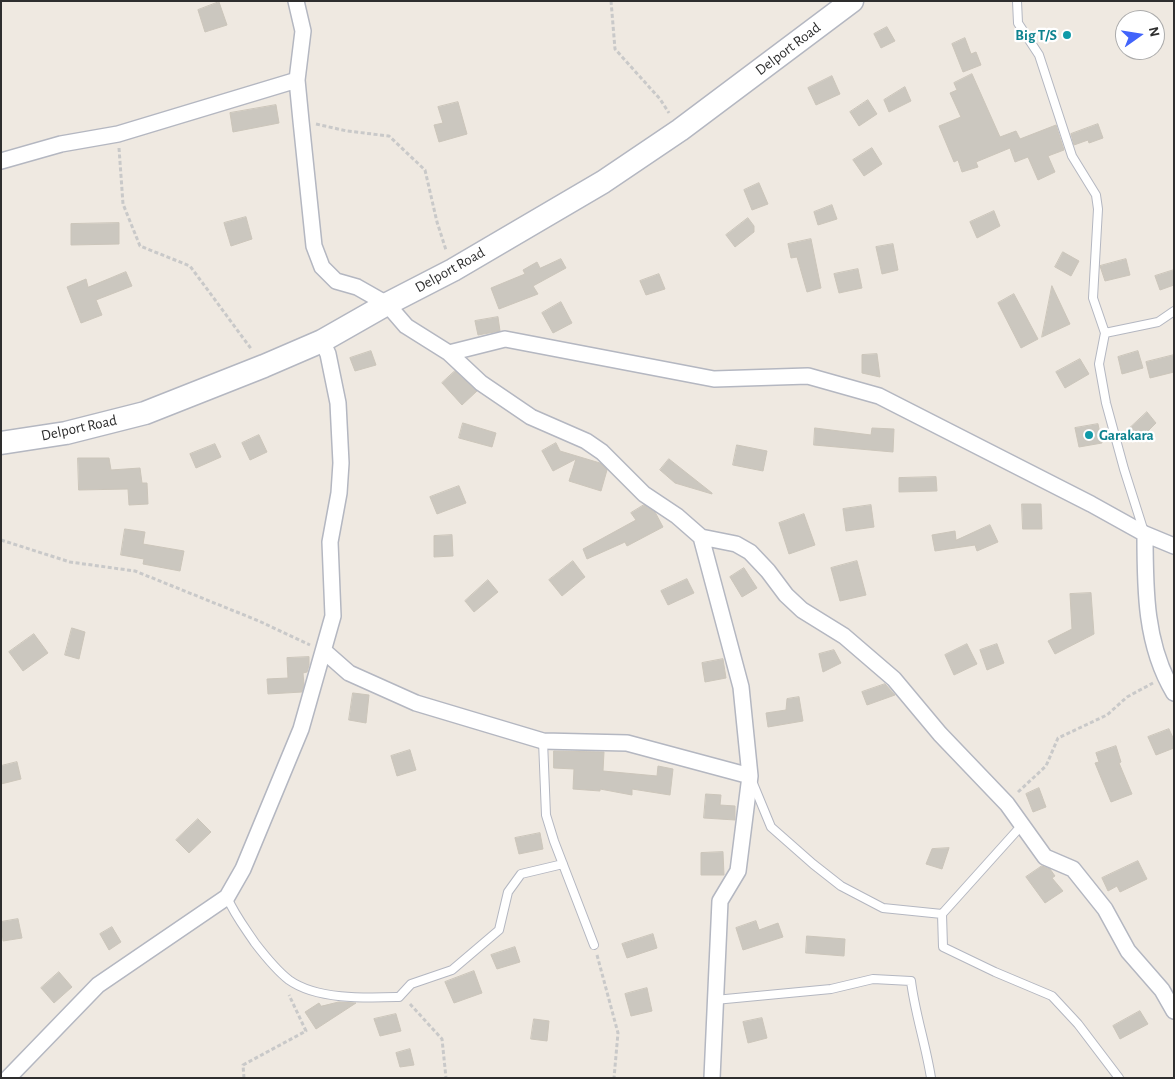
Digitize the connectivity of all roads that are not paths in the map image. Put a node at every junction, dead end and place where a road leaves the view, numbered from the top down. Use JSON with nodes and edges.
{"nodes":[{"id":1,"x":296,"y":1,"type":"edge"},
{"id":2,"x":852,"y":1,"type":"edge"},
{"id":3,"x":1017,"y":1,"type":"edge"},
{"id":4,"x":297,"y":80,"type":"junction"},
{"id":5,"x":1,"y":161,"type":"edge"},
{"id":6,"x":387,"y":304,"type":"junction"},
{"id":7,"x":1174,"y":311,"type":"edge"},
{"id":8,"x":1105,"y":334,"type":"junction"},
{"id":9,"x":322,"y":341,"type":"junction"},
{"id":10,"x":449,"y":352,"type":"junction"},
{"id":11,"x":1,"y":443,"type":"edge"},
{"id":12,"x":1145,"y":534,"type":"junction"},
{"id":13,"x":701,"y":537,"type":"junction"},
{"id":14,"x":1174,"y":546,"type":"edge"},
{"id":15,"x":324,"y":651,"type":"junction"},
{"id":16,"x":1174,"y":693,"type":"edge"},
{"id":17,"x":543,"y":741,"type":"junction"},
{"id":18,"x":750,"y":776,"type":"junction"},
{"id":19,"x":1022,"y":825,"type":"junction"},
{"id":20,"x":563,"y":864,"type":"junction"},
{"id":21,"x":227,"y":897,"type":"junction"},
{"id":22,"x":942,"y":914,"type":"junction"},
{"id":23,"x":594,"y":945,"type":"road end"},
{"id":24,"x":715,"y":1000,"type":"junction"},
{"id":25,"x":1174,"y":1011,"type":"edge"},
{"id":26,"x":8,"y":1078,"type":"edge"},
{"id":27,"x":712,"y":1078,"type":"edge"},
{"id":28,"x":931,"y":1078,"type":"edge"},
{"id":29,"x":1119,"y":1078,"type":"edge"}],
"edges":[{"from":1,"to":4,"type":"street"},
{"from":2,"to":6,"type":"street","name":"Delport Road"},
{"from":3,"to":8,"type":"lane"},
{"from":4,"to":5,"type":"street"},
{"from":4,"to":6,"type":"street"},
{"from":6,"to":9,"type":"street","name":"Delport Road"},
{"from":6,"to":10,"type":"street"},
{"from":7,"to":8,"type":"lane"},
{"from":8,"to":12,"type":"lane"},
{"from":9,"to":11,"type":"street","name":"Delport Road"},
{"from":9,"to":15,"type":"street"},
{"from":10,"to":12,"type":"street"},
{"from":10,"to":13,"type":"street"},
{"from":12,"to":14,"type":"street"},
{"from":12,"to":16,"type":"street"},
{"from":13,"to":18,"type":"street"},
{"from":13,"to":19,"type":"street"},
{"from":15,"to":17,"type":"street"},
{"from":15,"to":21,"type":"street"},
{"from":17,"to":18,"type":"street"},
{"from":17,"to":20,"type":"lane"},
{"from":18,"to":22,"type":"lane"},
{"from":18,"to":24,"type":"street"},
{"from":19,"to":22,"type":"lane"},
{"from":19,"to":25,"type":"street"},
{"from":20,"to":21,"type":"lane"},
{"from":20,"to":23,"type":"lane"},
{"from":21,"to":26,"type":"street"},
{"from":22,"to":29,"type":"lane"},
{"from":24,"to":27,"type":"street"},
{"from":24,"to":28,"type":"lane"}]}
